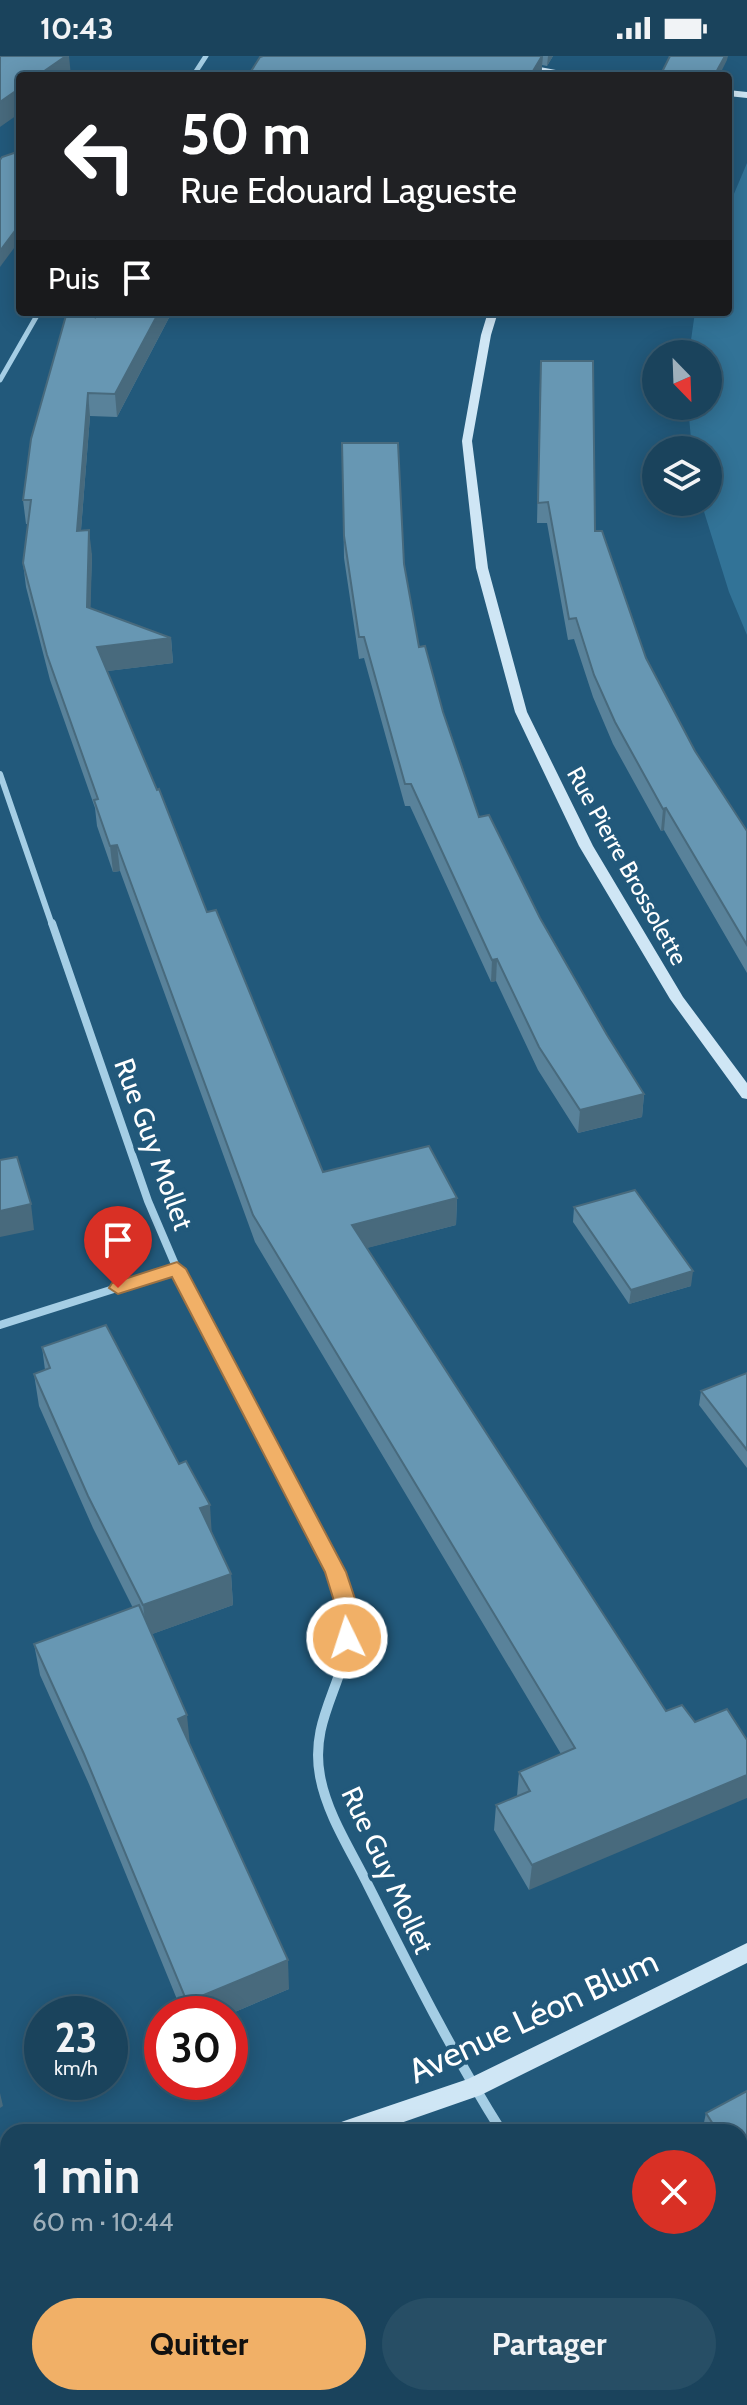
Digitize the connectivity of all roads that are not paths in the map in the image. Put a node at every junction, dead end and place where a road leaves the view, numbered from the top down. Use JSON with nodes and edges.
{"nodes":[{"id":1,"x":515,"y":65,"type":"edge"},
{"id":2,"x":554,"y":72,"type":"edge"},
{"id":3,"x":37,"y":316,"type":"edge"},
{"id":4,"x":492,"y":316,"type":"edge"},
{"id":5,"x":0,"y":380,"type":"edge"},
{"id":6,"x":0,"y":774,"type":"edge"},
{"id":7,"x":747,"y":1094,"type":"edge"},
{"id":8,"x":177,"y":1269,"type":"junction"},
{"id":9,"x":0,"y":1325,"type":"edge"},
{"id":10,"x":747,"y":1953,"type":"edge"},
{"id":11,"x":473,"y":2088,"type":"junction"},
{"id":12,"x":367,"y":2124,"type":"edge"},
{"id":13,"x":497,"y":2124,"type":"edge"}],
"edges":[{"from":1,"to":2,"type":"street"},
{"from":3,"to":5,"type":"street"},
{"from":4,"to":7,"type":"street","name":"Rue Pierre Brossolette"},
{"from":6,"to":8,"type":"street","name":"Rue Guy Mollet"},
{"from":8,"to":9,"type":"street"},
{"from":8,"to":11,"type":"street","name":"Rue Guy Mollet"},
{"from":10,"to":11,"type":"street","name":"Avenue Léon Blum"},
{"from":11,"to":12,"type":"street","name":"Avenue Léon Blum"},
{"from":11,"to":13,"type":"street","name":"Rue Guy Mollet"}]}
